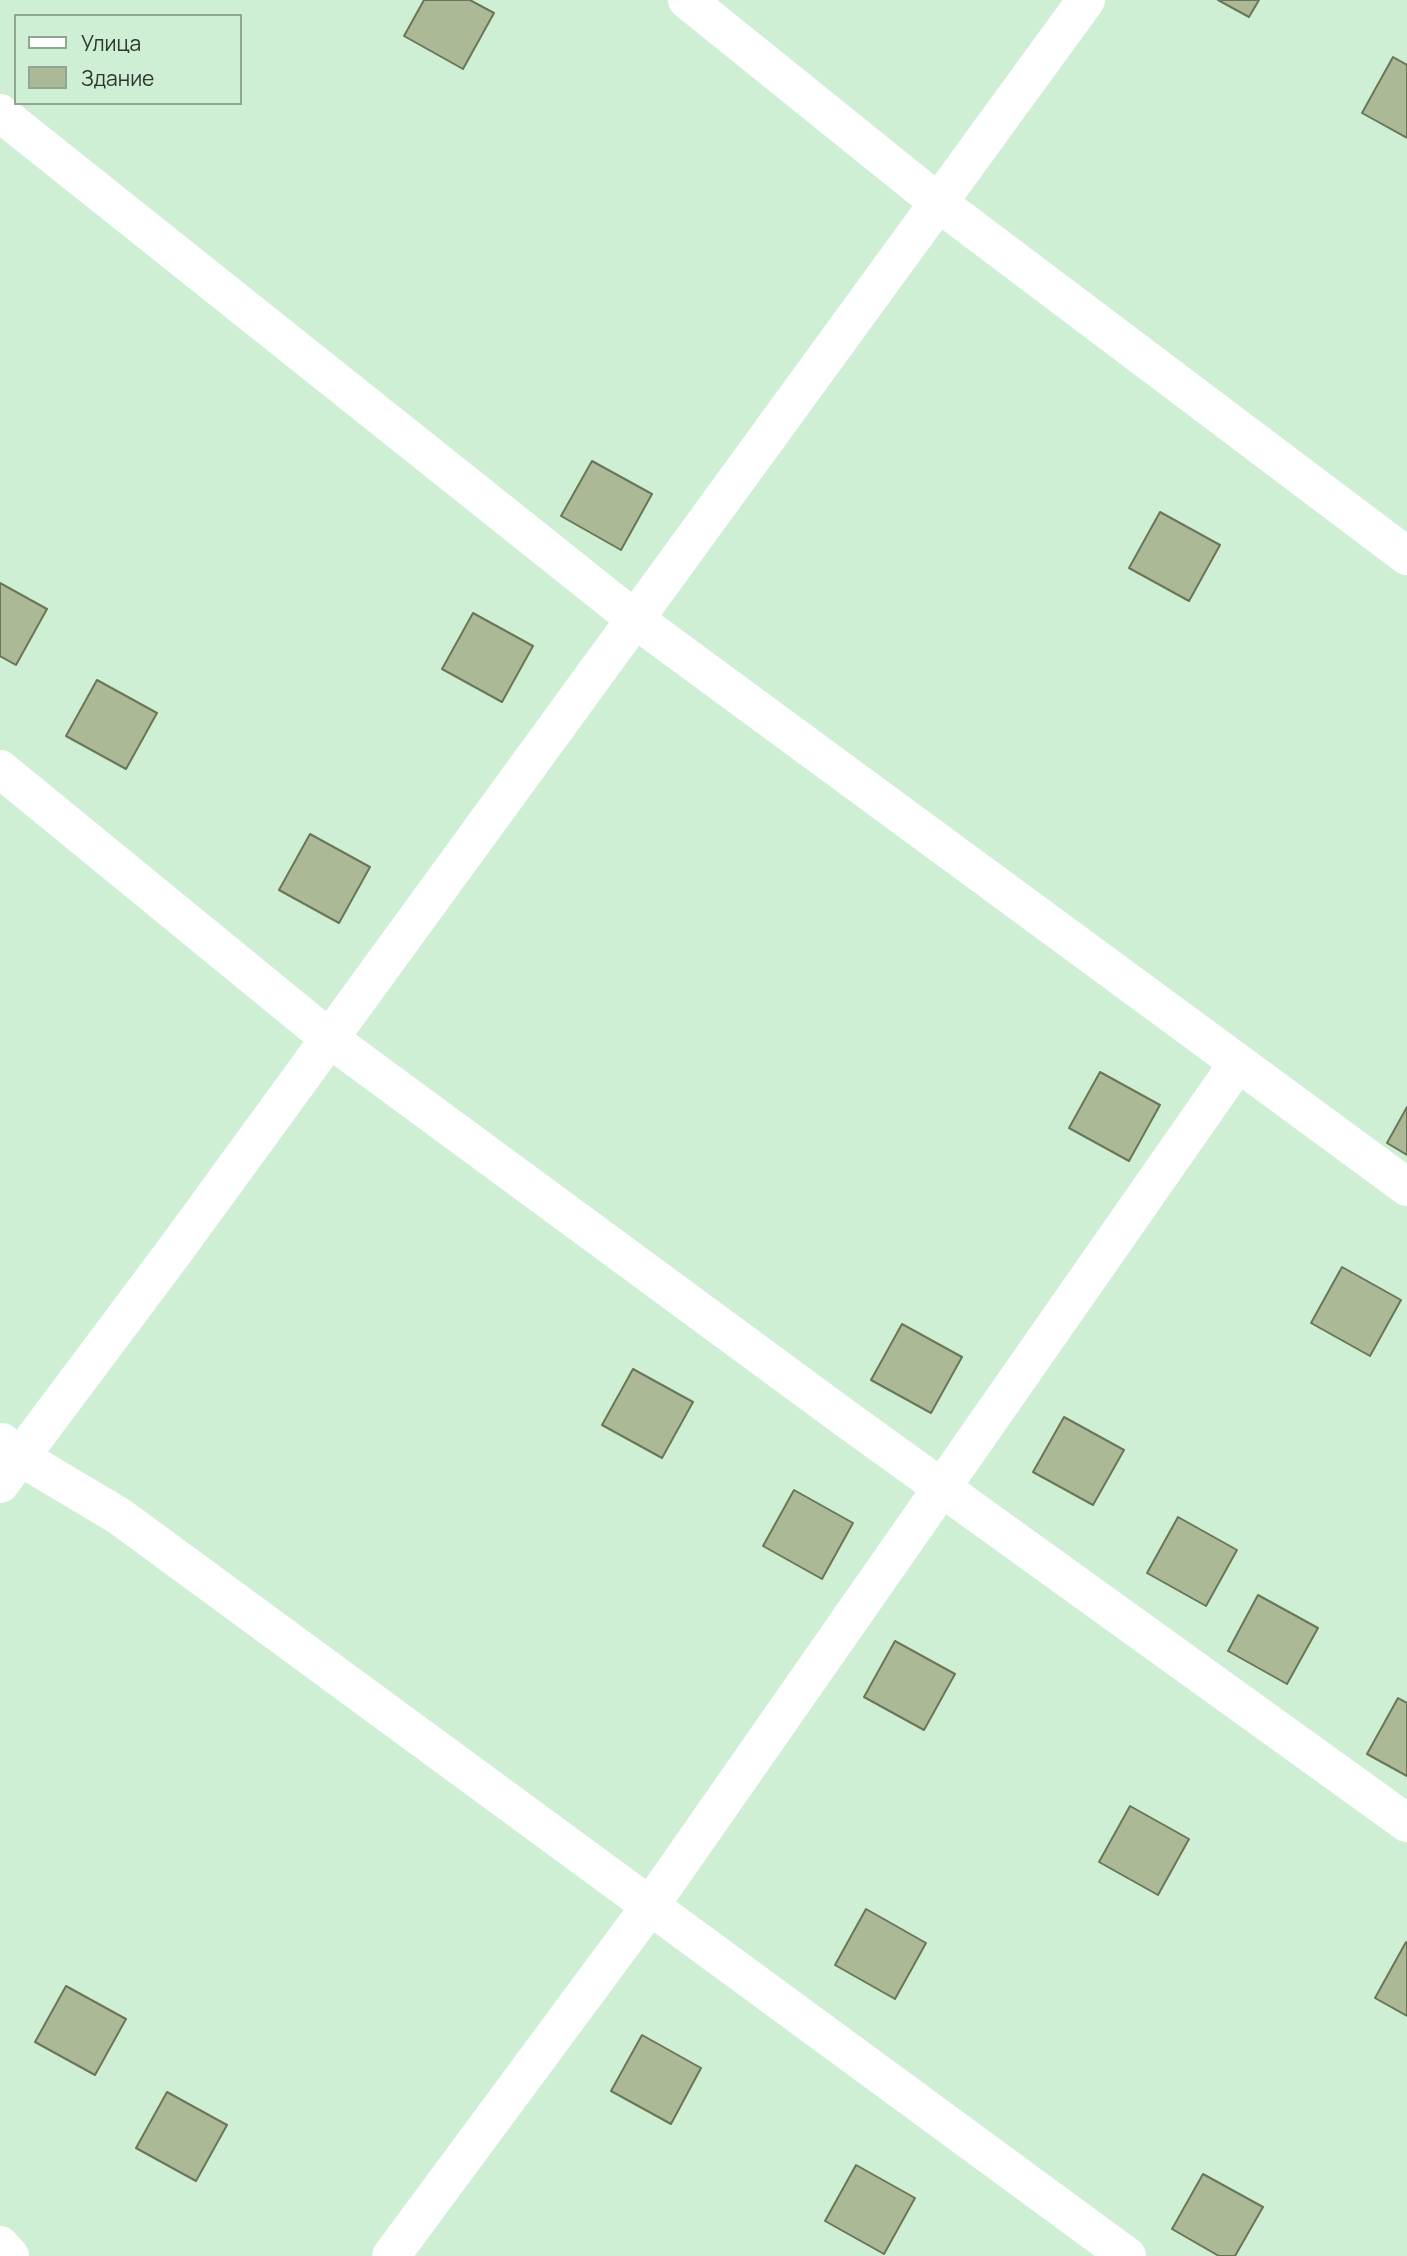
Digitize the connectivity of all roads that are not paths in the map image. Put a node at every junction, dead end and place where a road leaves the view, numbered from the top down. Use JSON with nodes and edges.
{"nodes":[{"id":1,"x":687,"y":0,"type":"edge"},
{"id":2,"x":1086,"y":0,"type":"edge"},
{"id":3,"x":0,"y":113,"type":"edge"},
{"id":4,"x":940,"y":204,"type":"junction"},
{"id":5,"x":1407,"y":556,"type":"edge"},
{"id":6,"x":636,"y":620,"type":"junction"},
{"id":7,"x":0,"y":769,"type":"edge"},
{"id":8,"x":330,"y":1039,"type":"junction"},
{"id":9,"x":1238,"y":1063,"type":"junction"},
{"id":10,"x":1407,"y":1188,"type":"edge"},
{"id":11,"x":7,"y":1461,"type":"edge"},
{"id":12,"x":940,"y":1487,"type":"junction"},
{"id":13,"x":1407,"y":1823,"type":"edge"},
{"id":14,"x":650,"y":1906,"type":"junction"},
{"id":15,"x":0,"y":2245,"type":"edge"},
{"id":16,"x":10,"y":2256,"type":"edge"},
{"id":17,"x":391,"y":2256,"type":"edge"},
{"id":18,"x":1127,"y":2256,"type":"edge"}],
"edges":[{"from":1,"to":4,"type":"street"},
{"from":2,"to":4,"type":"street"},
{"from":3,"to":6,"type":"street"},
{"from":4,"to":5,"type":"street"},
{"from":4,"to":6,"type":"street"},
{"from":6,"to":8,"type":"street"},
{"from":6,"to":9,"type":"street"},
{"from":7,"to":8,"type":"street"},
{"from":8,"to":11,"type":"street"},
{"from":8,"to":12,"type":"street"},
{"from":9,"to":10,"type":"street"},
{"from":9,"to":12,"type":"street"},
{"from":11,"to":14,"type":"street"},
{"from":12,"to":13,"type":"street"},
{"from":12,"to":14,"type":"street"},
{"from":14,"to":17,"type":"street"},
{"from":14,"to":18,"type":"street"},
{"from":15,"to":16,"type":"street"}]}
